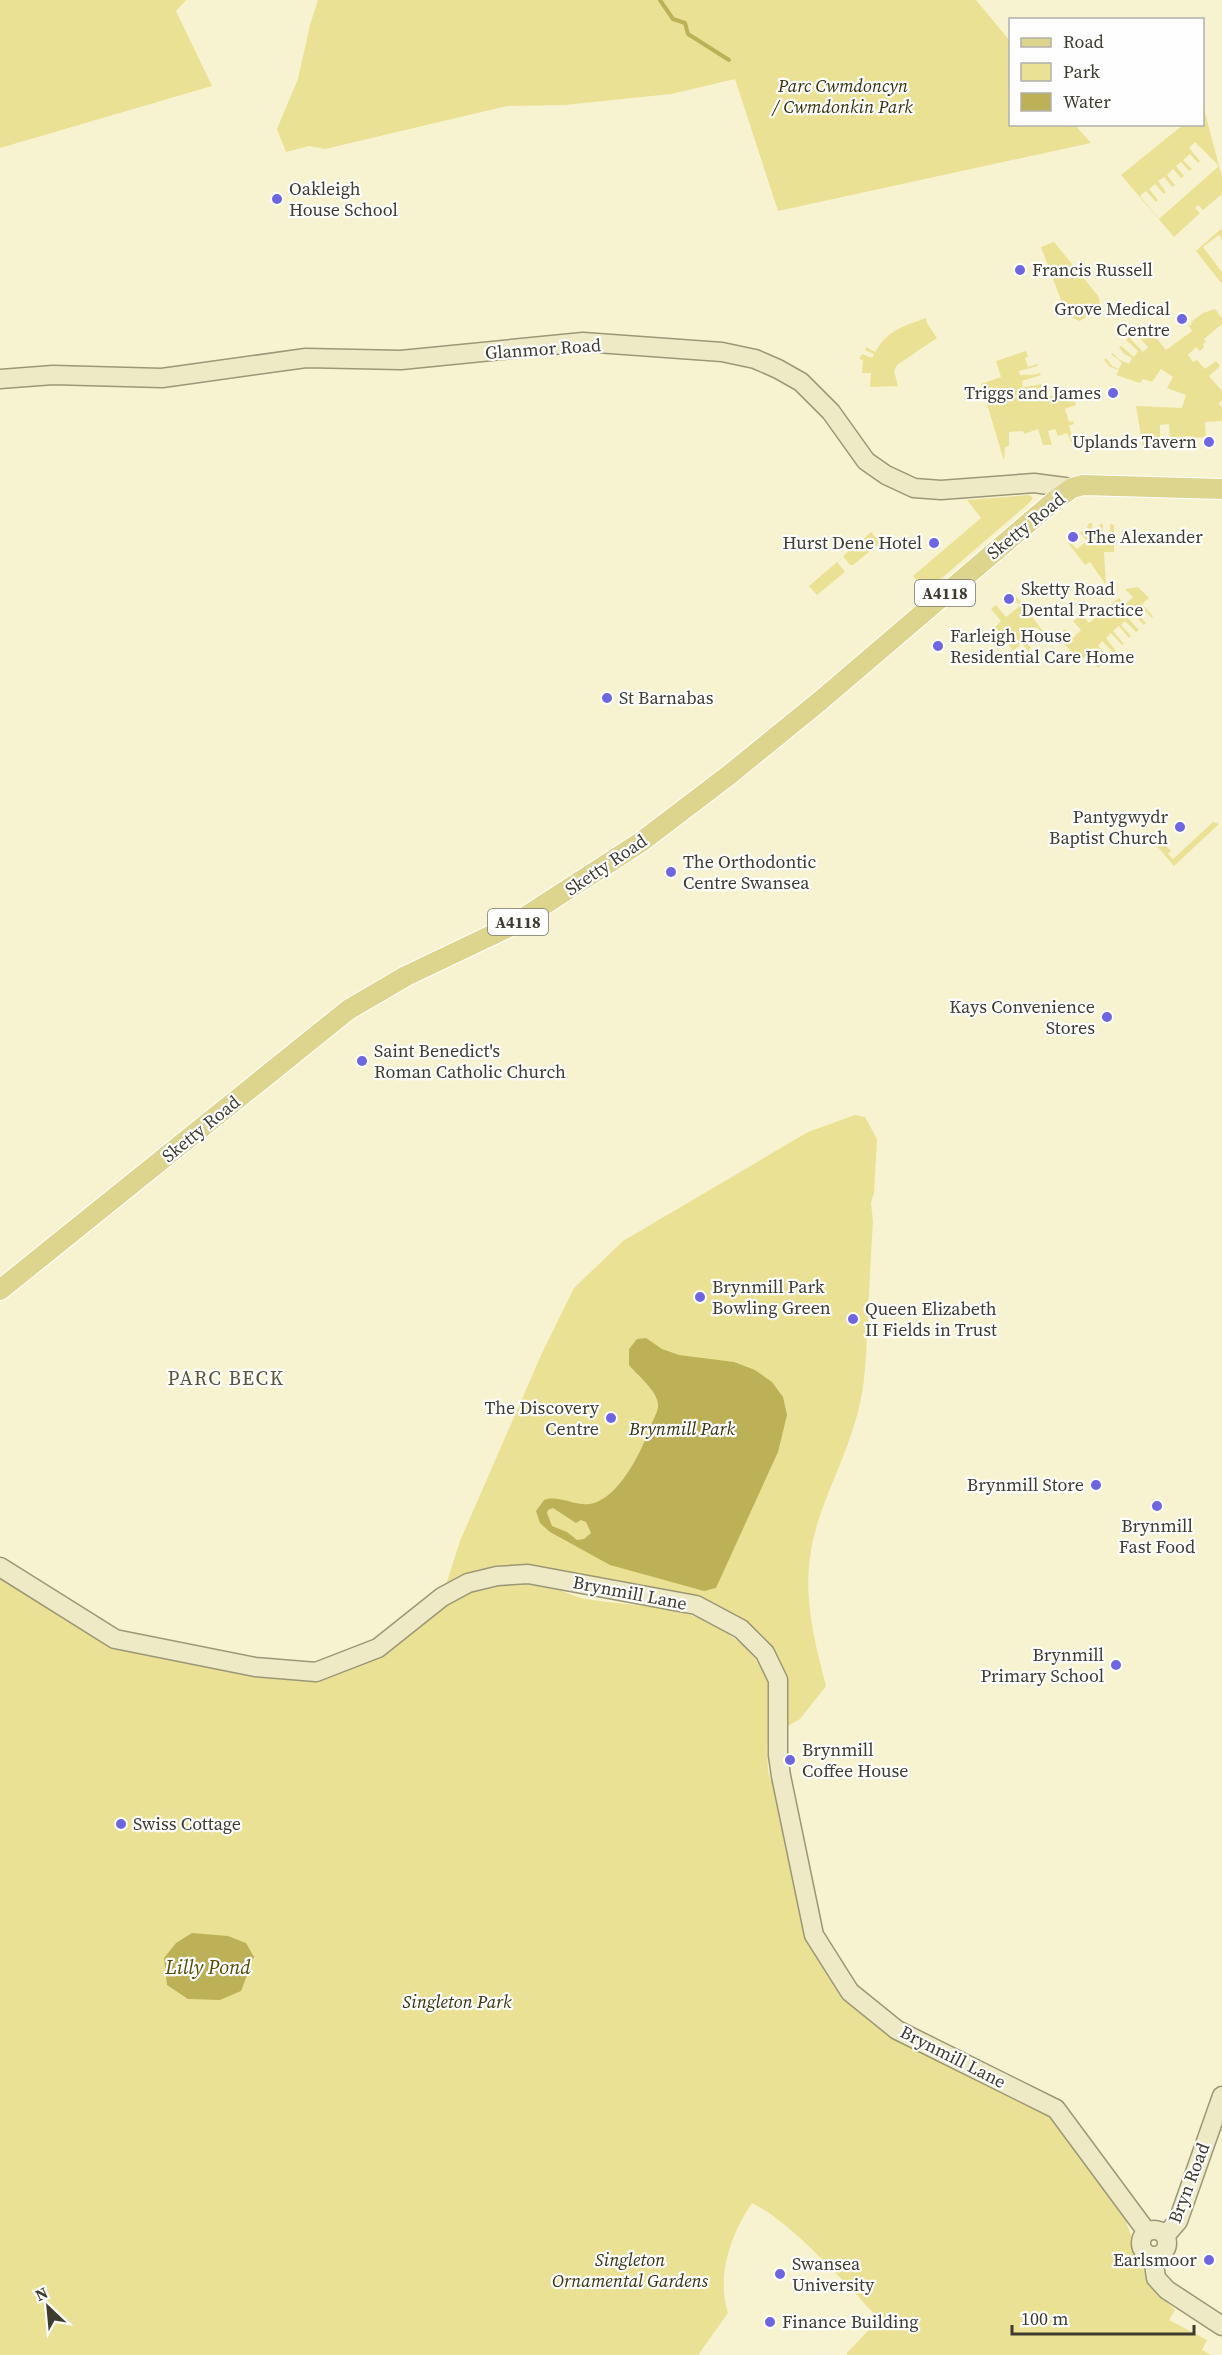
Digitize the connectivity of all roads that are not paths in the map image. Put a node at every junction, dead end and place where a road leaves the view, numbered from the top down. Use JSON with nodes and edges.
{"nodes":[{"id":1,"x":0,"y":379,"type":"edge"},
{"id":2,"x":1072,"y":488,"type":"junction"},
{"id":3,"x":1222,"y":489,"type":"edge"},
{"id":4,"x":0,"y":1290,"type":"edge"},
{"id":5,"x":0,"y":1567,"type":"edge"},
{"id":6,"x":1222,"y":2096,"type":"edge"},
{"id":7,"x":1147,"y":2232,"type":"junction"},
{"id":8,"x":1165,"y":2236,"type":"junction"},
{"id":9,"x":1153,"y":2256,"type":"junction"},
{"id":10,"x":1222,"y":2326,"type":"edge"}],
"edges":[{"from":1,"to":2,"type":"street","name":"Glanmor Road"},
{"from":2,"to":3,"type":"main road"},
{"from":2,"to":4,"type":"main road","name":"Sketty Road","number":"A4118"},
{"from":5,"to":7,"type":"street","name":"Brynmill Lane"},
{"from":6,"to":8,"type":"street","name":"Bryn Road"},
{"from":7,"to":8,"type":"street"},
{"from":7,"to":9,"type":"street","name":"Brynmill Lane"},
{"from":8,"to":9,"type":"street"},
{"from":9,"to":10,"type":"street","name":"Brynmill Lane"}]}
